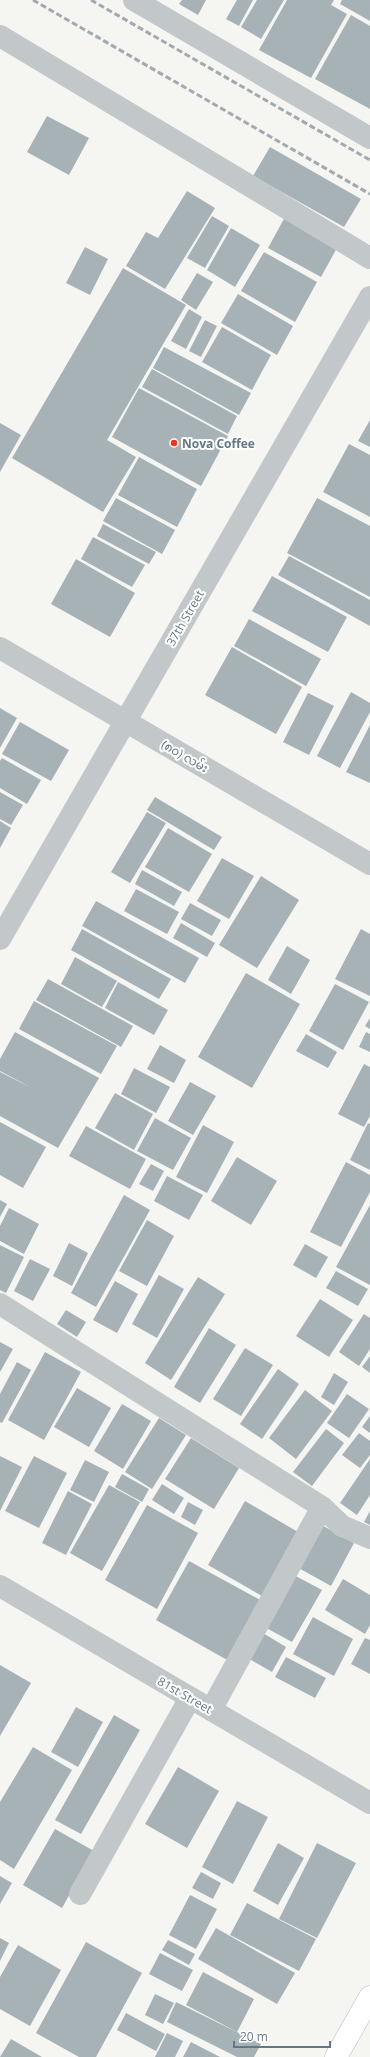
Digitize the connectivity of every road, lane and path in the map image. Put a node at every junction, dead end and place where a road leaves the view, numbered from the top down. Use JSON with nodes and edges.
{"nodes":[{"id":1,"x":134,"y":0,"type":"edge"},
{"id":2,"x":0,"y":36,"type":"edge"},
{"id":3,"x":370,"y":138,"type":"edge"},
{"id":4,"x":370,"y":258,"type":"edge"},
{"id":5,"x":370,"y":296,"type":"edge"},
{"id":6,"x":0,"y":648,"type":"edge"},
{"id":7,"x":126,"y":721,"type":"junction"},
{"id":8,"x":370,"y":864,"type":"edge"},
{"id":9,"x":0,"y":939,"type":"edge"},
{"id":10,"x":0,"y":1304,"type":"edge"},
{"id":11,"x":322,"y":1508,"type":"junction"},
{"id":12,"x":370,"y":1538,"type":"edge"},
{"id":13,"x":0,"y":1586,"type":"edge"},
{"id":14,"x":190,"y":1698,"type":"junction"},
{"id":15,"x":211,"y":1710,"type":"junction"},
{"id":16,"x":370,"y":1803,"type":"edge"},
{"id":17,"x":80,"y":1894,"type":"dead end"},
{"id":18,"x":370,"y":1997,"type":"edge"},
{"id":19,"x":365,"y":2020,"type":"edge"},
{"id":20,"x":336,"y":2057,"type":"edge"}],
"edges":[{"from":1,"to":3,"type":"street"},
{"from":2,"to":4,"type":"street"},
{"from":5,"to":7,"type":"street","name":"37th Street"},
{"from":6,"to":7,"type":"street","name":"(၈၀) လမ်း"},
{"from":7,"to":8,"type":"street","name":"(၈၀) လမ်း"},
{"from":7,"to":9,"type":"street","name":"37th Street"},
{"from":10,"to":11,"type":"street"},
{"from":11,"to":12,"type":"street"},
{"from":11,"to":15,"type":"street"},
{"from":13,"to":14,"type":"street","name":"81st Street"},
{"from":14,"to":15,"type":"street","name":"81st Street"},
{"from":14,"to":17,"type":"street"},
{"from":15,"to":16,"type":"street","name":"81st Street"},
{"from":18,"to":19,"type":"main road"},
{"from":19,"to":20,"type":"main road"}]}
